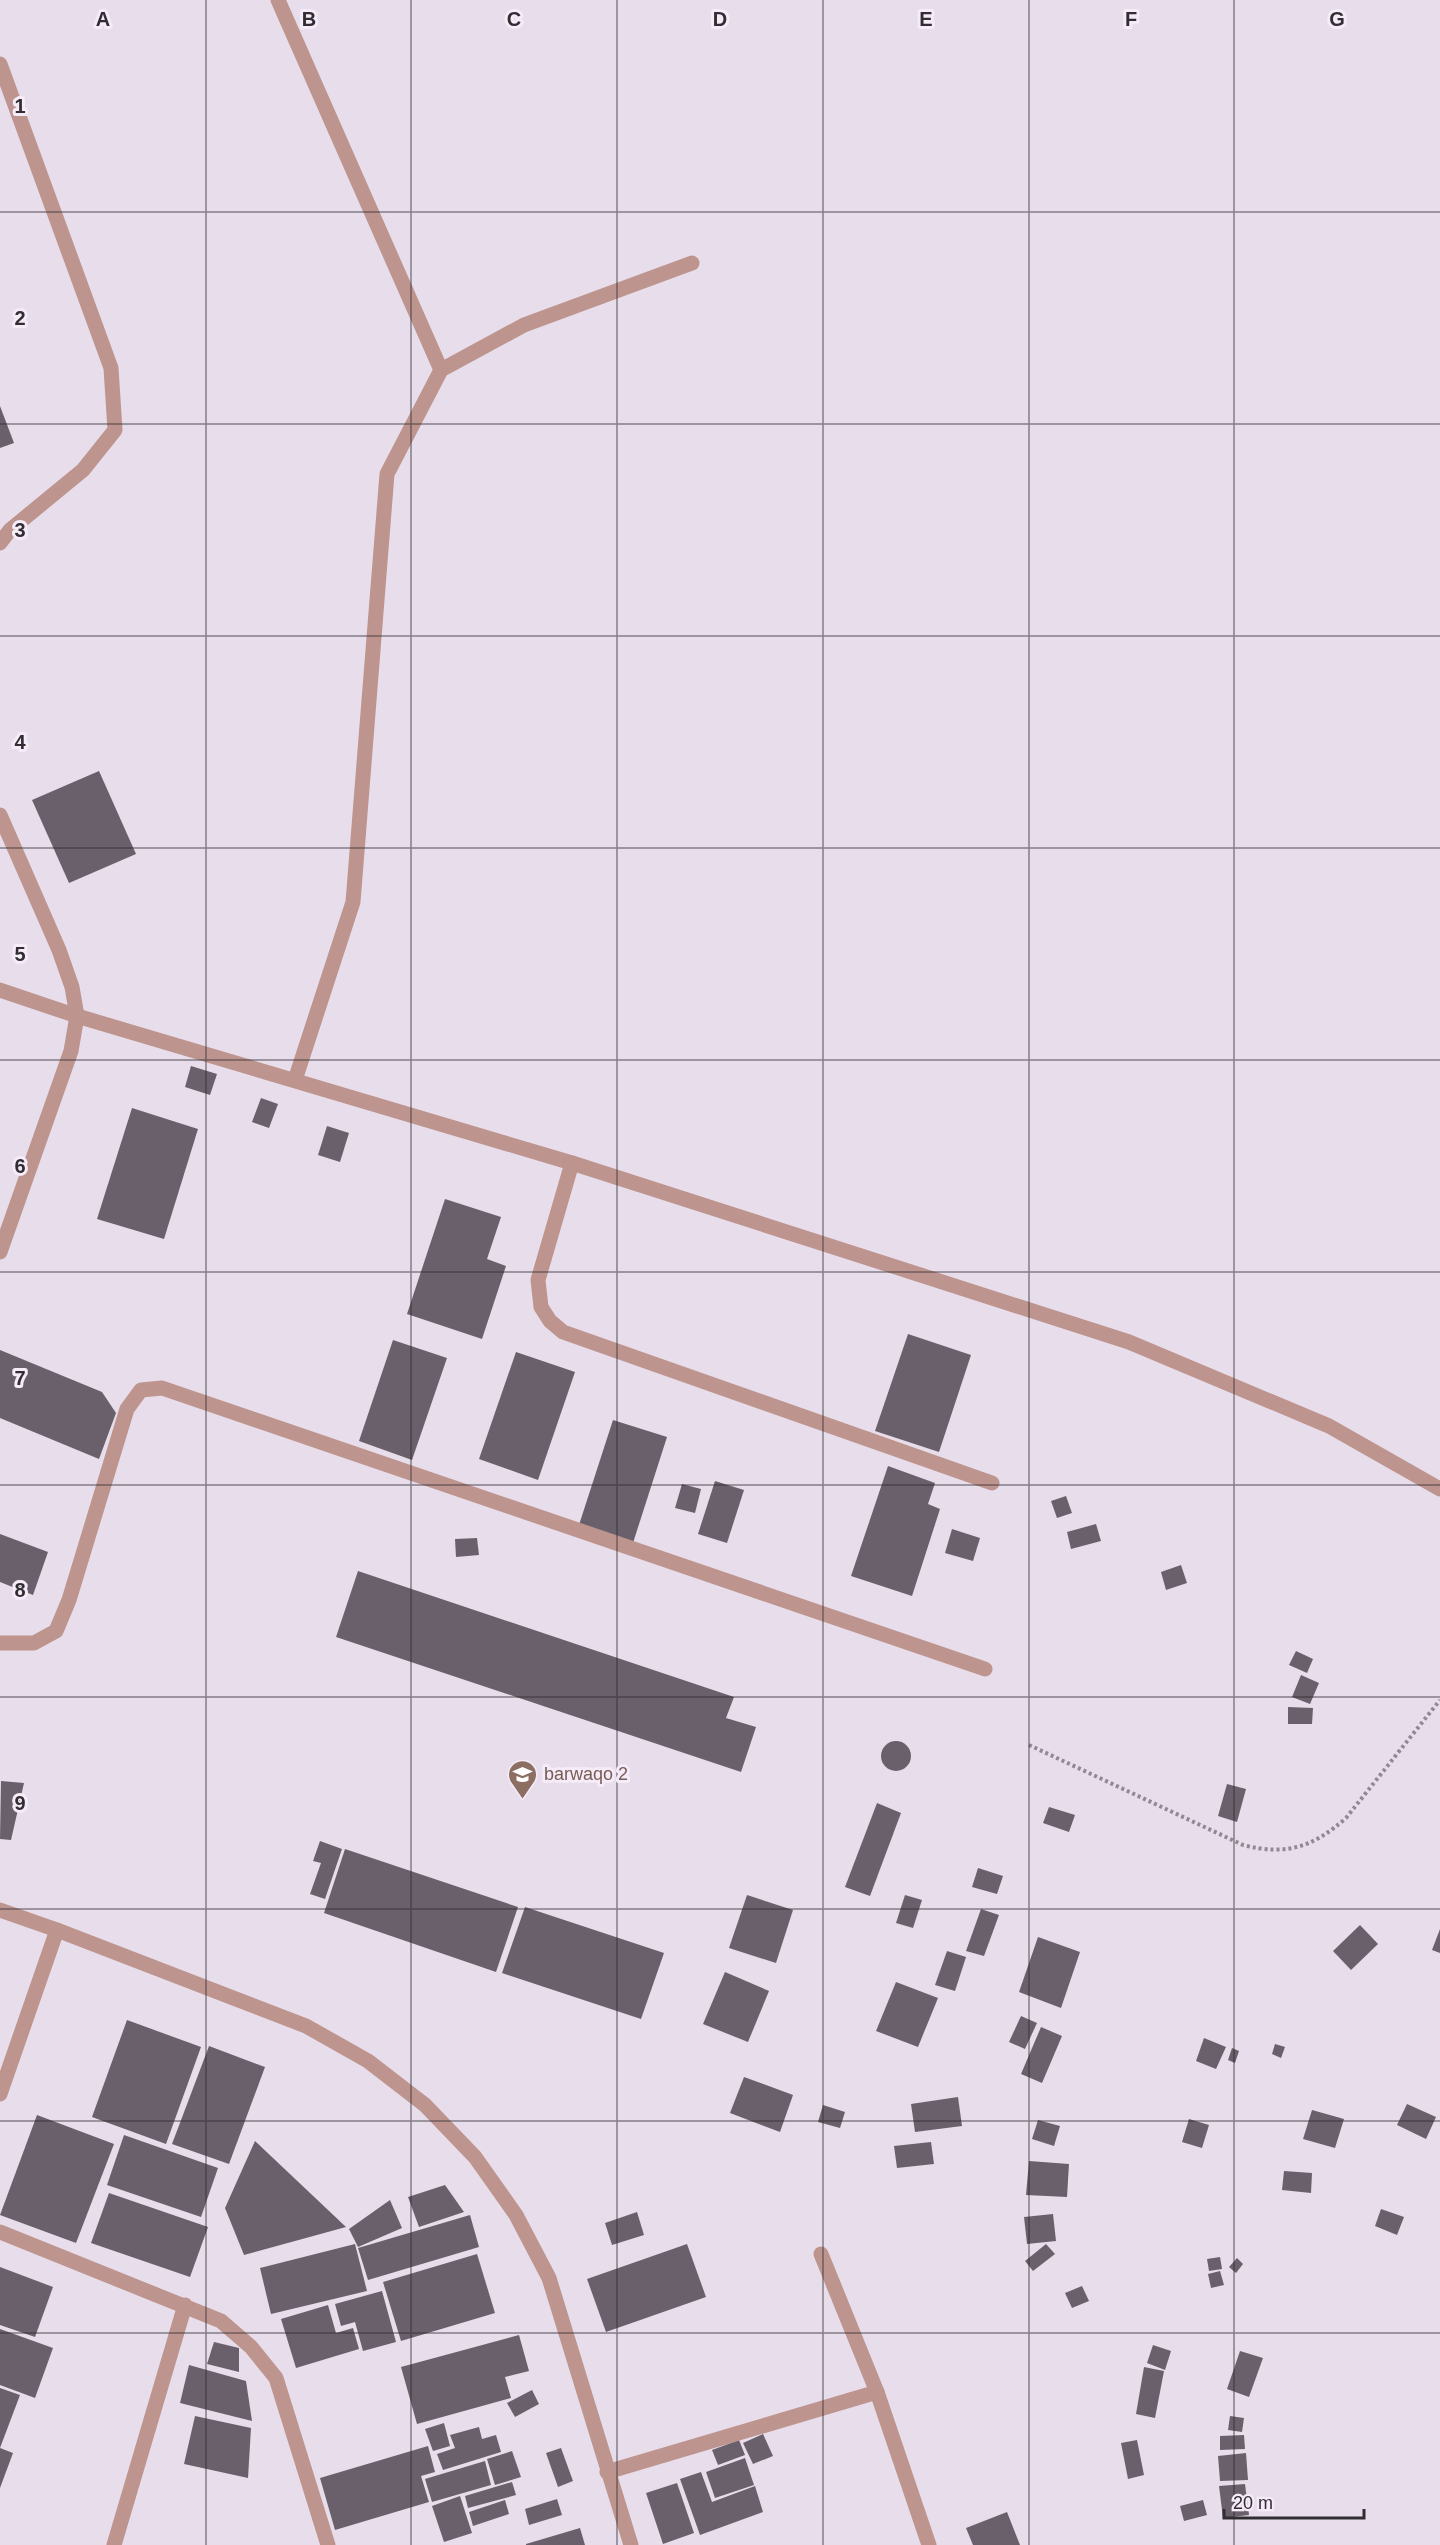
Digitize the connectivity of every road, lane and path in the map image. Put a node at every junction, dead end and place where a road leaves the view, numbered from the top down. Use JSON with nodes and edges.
{"nodes":[{"id":1,"x":278,"y":0,"type":"edge"},
{"id":2,"x":0,"y":64,"type":"edge"},
{"id":3,"x":692,"y":263,"type":"dead end"},
{"id":4,"x":441,"y":370,"type":"junction"},
{"id":5,"x":0,"y":543,"type":"edge"},
{"id":6,"x":0,"y":815,"type":"edge"},
{"id":7,"x":0,"y":990,"type":"edge"},
{"id":8,"x":77,"y":1016,"type":"junction"},
{"id":9,"x":295,"y":1080,"type":"junction"},
{"id":10,"x":572,"y":1163,"type":"junction"},
{"id":11,"x":0,"y":1252,"type":"edge"},
{"id":12,"x":992,"y":1483,"type":"dead end"},
{"id":13,"x":1440,"y":1489,"type":"edge"},
{"id":14,"x":0,"y":1643,"type":"edge"},
{"id":15,"x":986,"y":1669,"type":"dead end"},
{"id":16,"x":1440,"y":1700,"type":"edge"},
{"id":17,"x":1029,"y":1745,"type":"dead end"},
{"id":18,"x":0,"y":1910,"type":"edge"},
{"id":19,"x":57,"y":1930,"type":"junction"},
{"id":20,"x":0,"y":2094,"type":"edge"},
{"id":21,"x":0,"y":2232,"type":"edge"},
{"id":22,"x":821,"y":2254,"type":"dead end"},
{"id":23,"x":185,"y":2305,"type":"junction"},
{"id":24,"x":878,"y":2392,"type":"junction"},
{"id":25,"x":607,"y":2472,"type":"junction"},
{"id":26,"x":114,"y":2545,"type":"edge"},
{"id":27,"x":328,"y":2545,"type":"edge"},
{"id":28,"x":631,"y":2545,"type":"edge"},
{"id":29,"x":928,"y":2545,"type":"edge"}],
"edges":[{"from":1,"to":4,"type":"street"},
{"from":2,"to":5,"type":"street"},
{"from":3,"to":4,"type":"street"},
{"from":4,"to":9,"type":"street"},
{"from":6,"to":8,"type":"street"},
{"from":7,"to":8,"type":"street"},
{"from":8,"to":9,"type":"street"},
{"from":8,"to":11,"type":"street"},
{"from":9,"to":10,"type":"street"},
{"from":10,"to":12,"type":"street"},
{"from":10,"to":13,"type":"street"},
{"from":14,"to":15,"type":"street"},
{"from":16,"to":17,"type":"path"},
{"from":18,"to":19,"type":"street"},
{"from":19,"to":20,"type":"street"},
{"from":19,"to":25,"type":"street"},
{"from":21,"to":23,"type":"street"},
{"from":22,"to":24,"type":"street"},
{"from":23,"to":26,"type":"street"},
{"from":23,"to":27,"type":"street"},
{"from":24,"to":25,"type":"street"},
{"from":24,"to":29,"type":"street"},
{"from":25,"to":28,"type":"street"}]}
